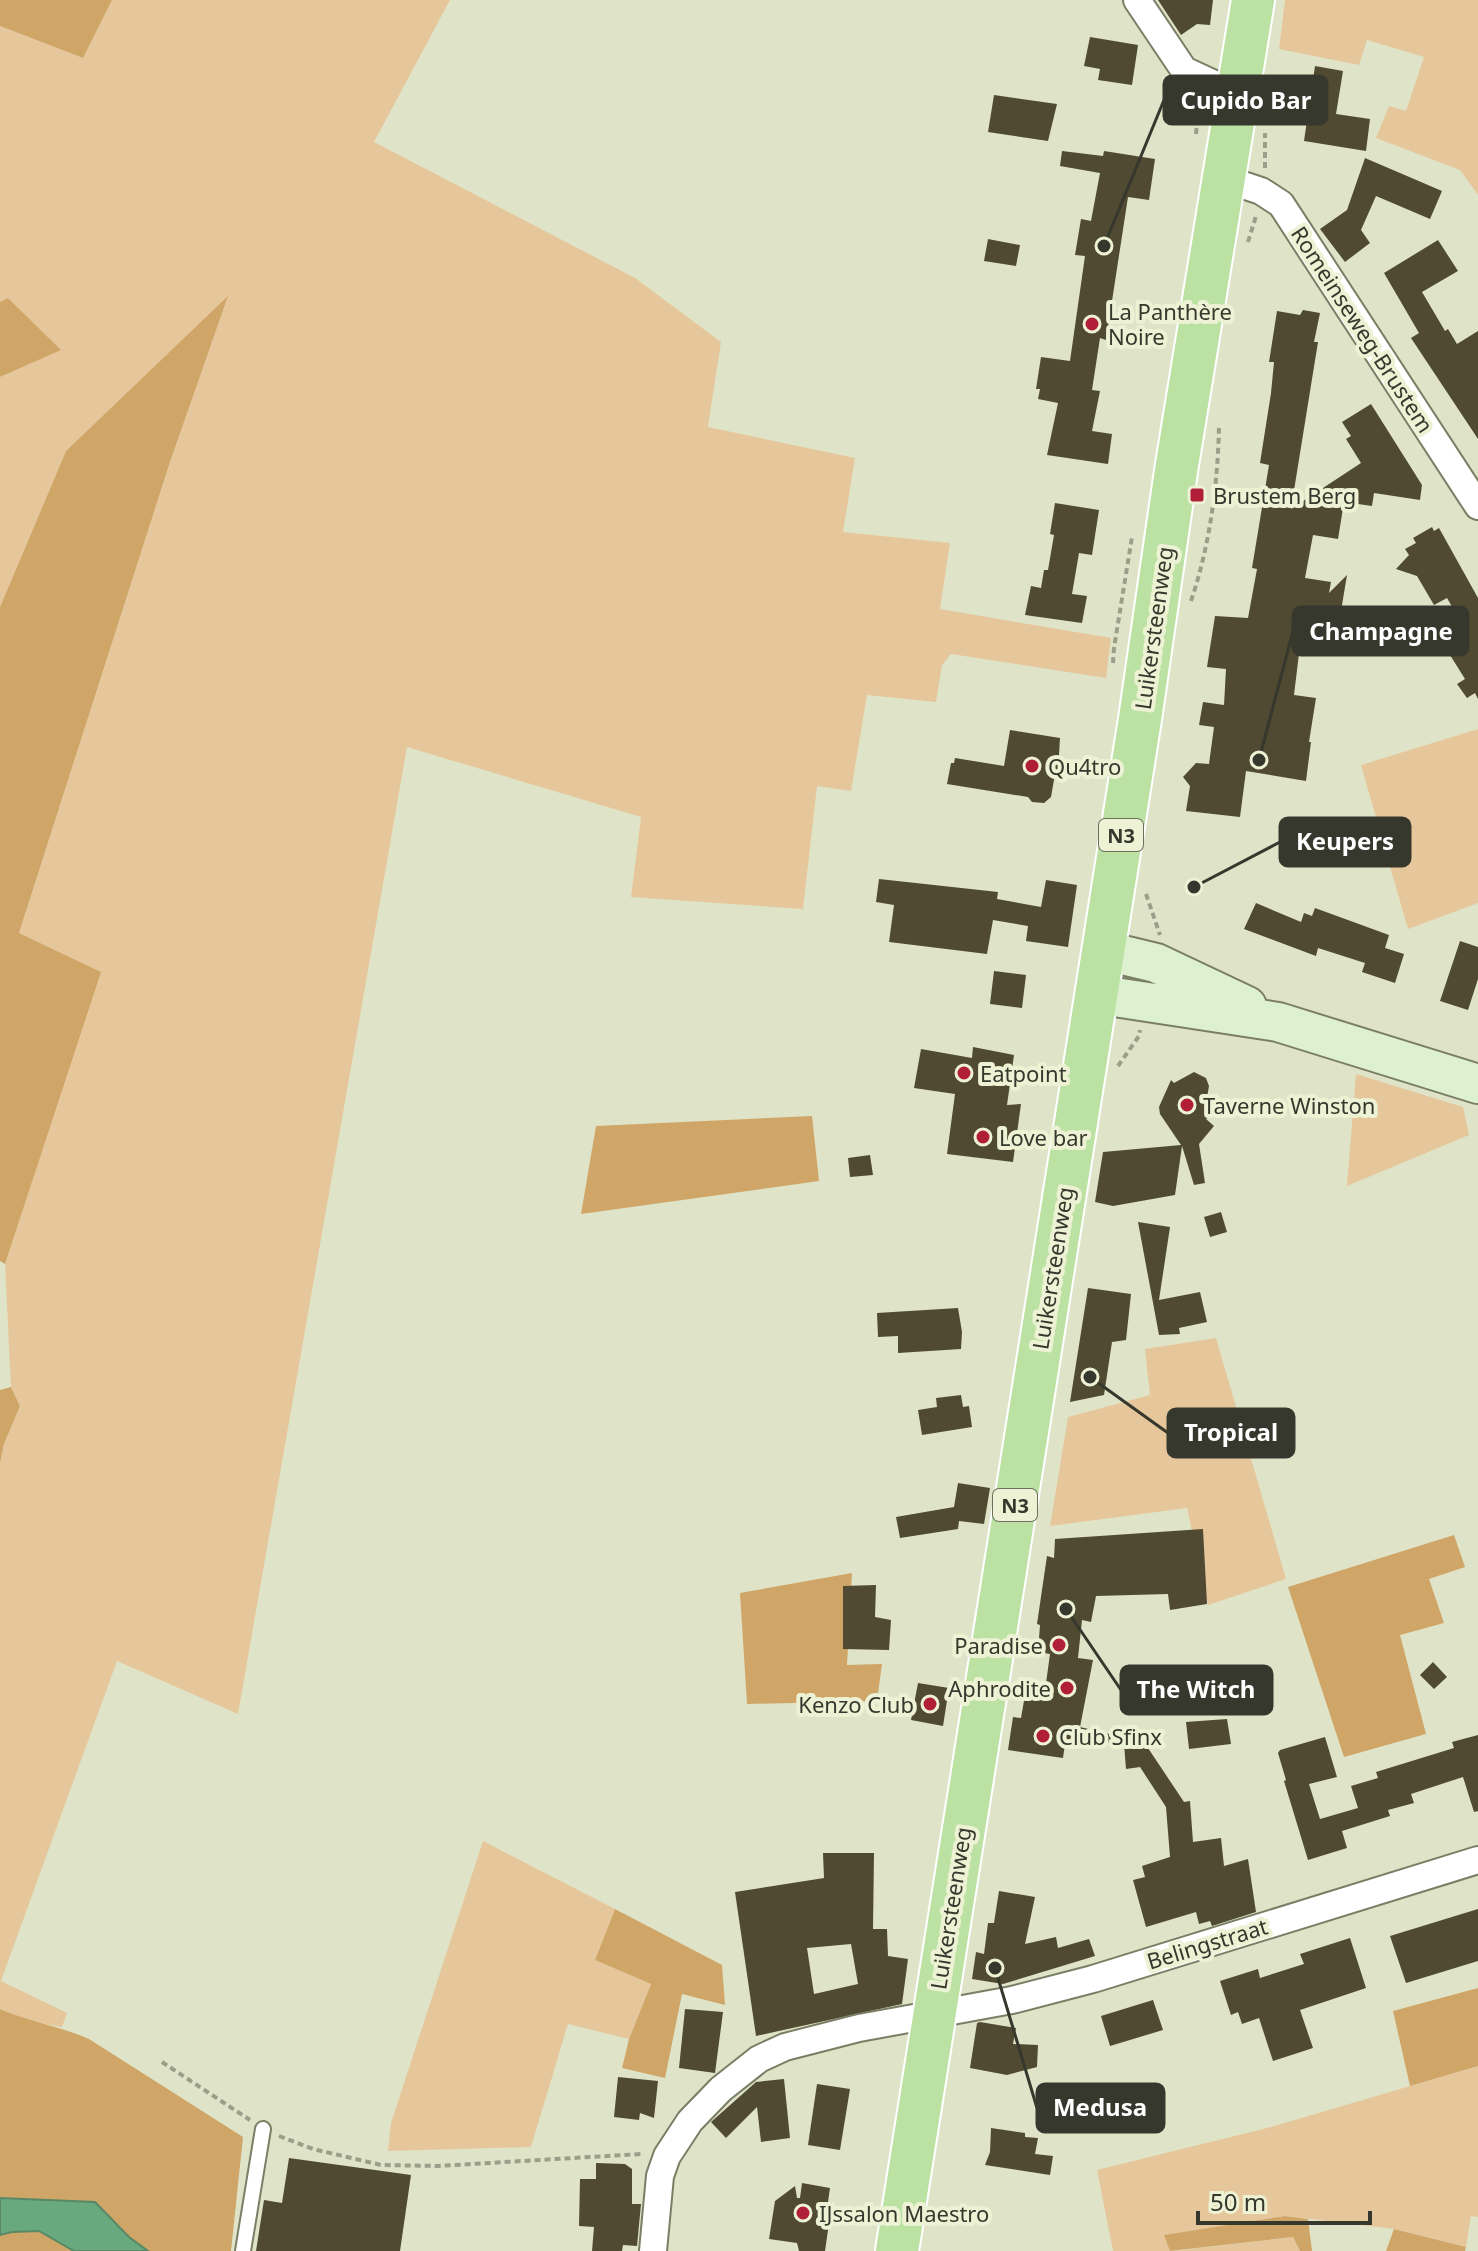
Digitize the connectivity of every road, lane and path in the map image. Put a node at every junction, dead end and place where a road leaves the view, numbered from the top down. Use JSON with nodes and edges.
{"nodes":[{"id":1,"x":1137,"y":0,"type":"edge"},
{"id":2,"x":1253,"y":0,"type":"edge"},
{"id":3,"x":1238,"y":95,"type":"junction"},
{"id":4,"x":1225,"y":179,"type":"junction"},
{"id":5,"x":1478,"y":506,"type":"edge"},
{"id":6,"x":1146,"y":899,"type":"dead end"},
{"id":7,"x":1156,"y":927,"type":"dead end"},
{"id":8,"x":1102,"y":950,"type":"junction"},
{"id":9,"x":1095,"y":994,"type":"junction"},
{"id":10,"x":1278,"y":1022,"type":"junction"},
{"id":11,"x":1478,"y":1084,"type":"edge"},
{"id":12,"x":1478,"y":1860,"type":"edge"},
{"id":13,"x":933,"y":2016,"type":"junction"},
{"id":14,"x":162,"y":2062,"type":"dead end"},
{"id":15,"x":263,"y":2129,"type":"junction"},
{"id":16,"x":667,"y":2156,"type":"junction"},
{"id":17,"x":243,"y":2251,"type":"edge"},
{"id":18,"x":653,"y":2251,"type":"edge"},
{"id":19,"x":897,"y":2251,"type":"edge"}],
"edges":[{"from":1,"to":3,"type":"street"},
{"from":2,"to":3,"type":"main road","name":"Luikersteenweg","number":"N3"},
{"from":3,"to":4,"type":"main road","name":"Luikersteenweg","number":"N3"},
{"from":4,"to":5,"type":"street","name":"Romeinseweg-Brustem"},
{"from":4,"to":8,"type":"main road","name":"Luikersteenweg","number":"N3"},
{"from":6,"to":7,"type":"path"},
{"from":8,"to":9,"type":"main road","name":"Luikersteenweg","number":"N3"},
{"from":8,"to":10,"type":"main road"},
{"from":9,"to":10,"type":"main road"},
{"from":9,"to":13,"type":"main road","name":"Luikersteenweg","number":"N3"},
{"from":10,"to":11,"type":"main road"},
{"from":12,"to":13,"type":"street","name":"Belingstraat"},
{"from":13,"to":16,"type":"street","name":"Belingstraat"},
{"from":13,"to":19,"type":"main road","name":"Luikersteenweg","number":"N3"},
{"from":14,"to":15,"type":"path"},
{"from":15,"to":16,"type":"path"},
{"from":15,"to":17,"type":"lane"},
{"from":16,"to":18,"type":"street"}]}
